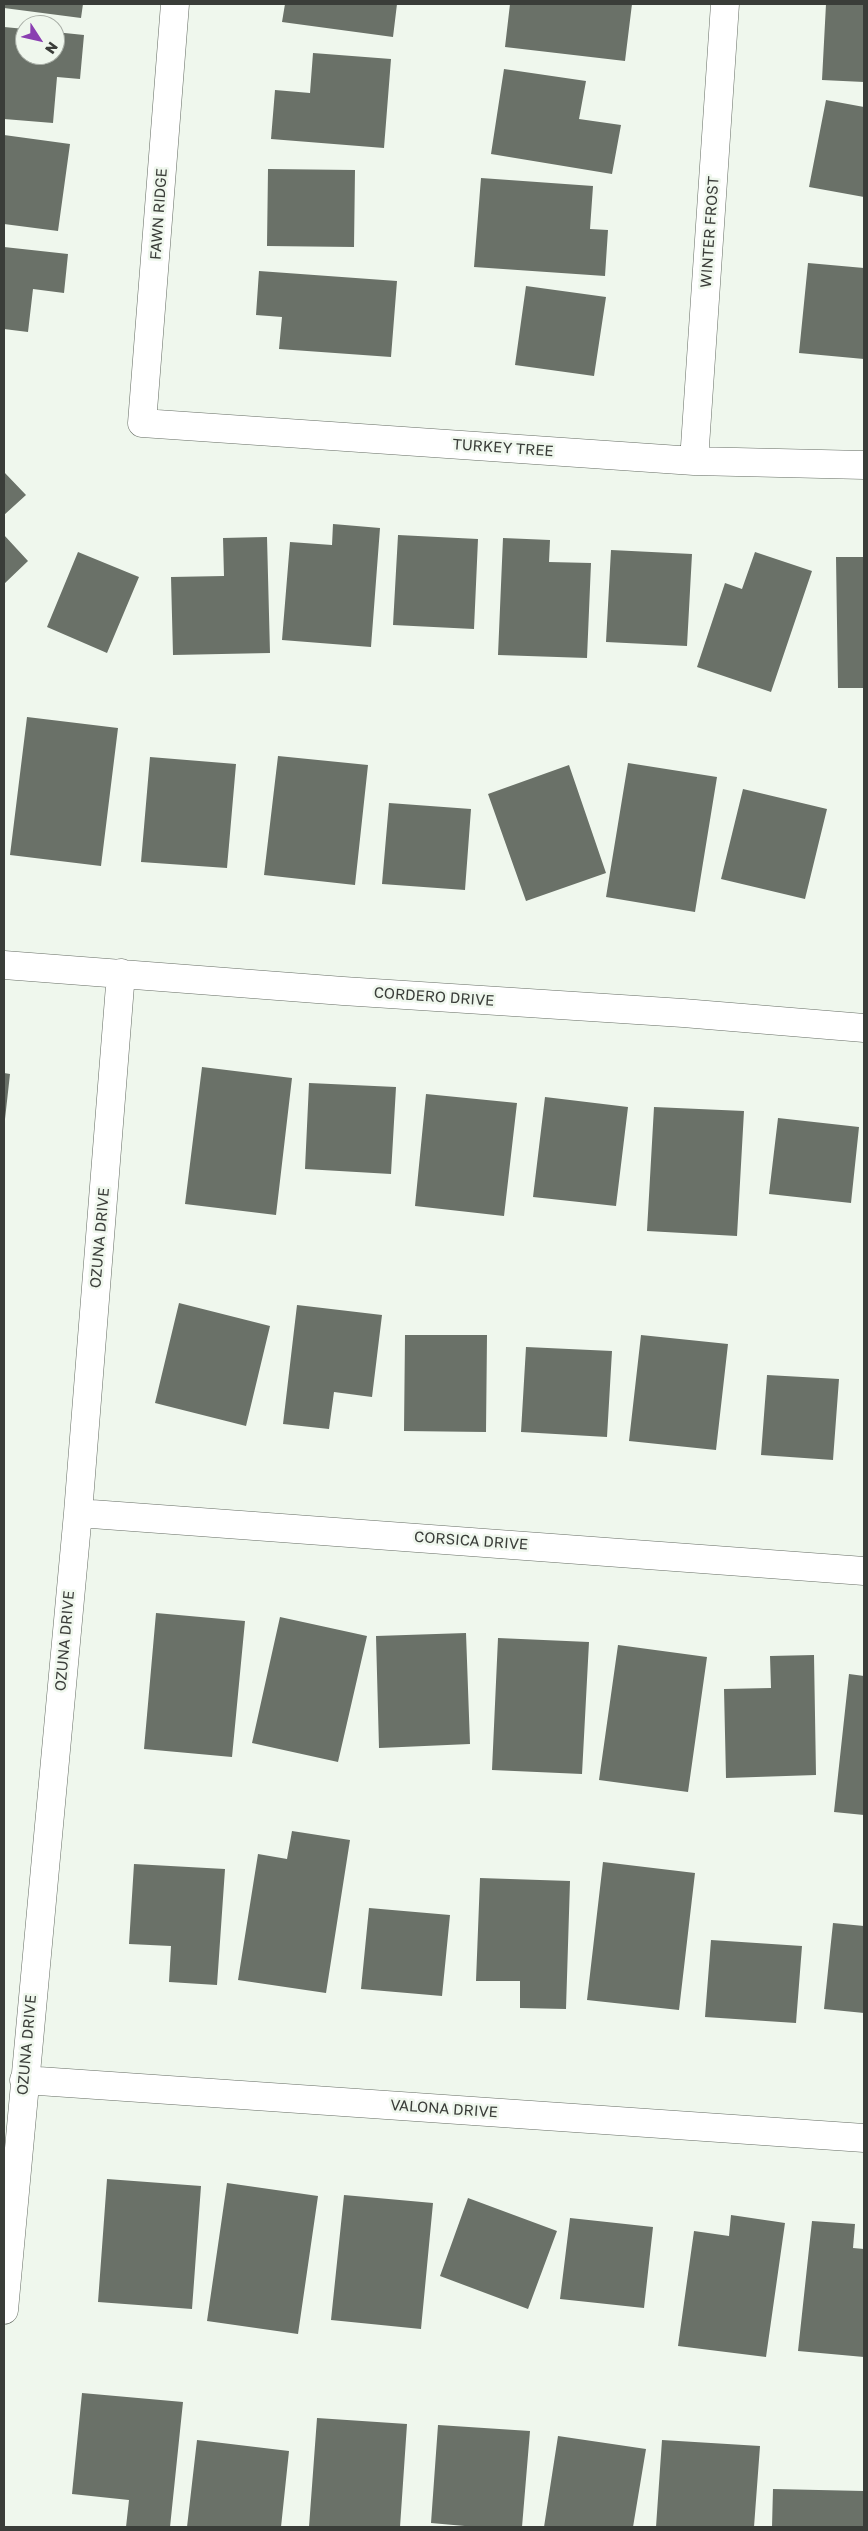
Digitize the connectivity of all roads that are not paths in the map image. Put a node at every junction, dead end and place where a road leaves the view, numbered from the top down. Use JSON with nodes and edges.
{"nodes":[{"id":1,"x":175,"y":4,"type":"edge"},
{"id":2,"x":725,"y":4,"type":"edge"},
{"id":3,"x":142,"y":424,"type":"joint"},
{"id":4,"x":694,"y":461,"type":"junction"},
{"id":5,"x":864,"y":465,"type":"edge"},
{"id":6,"x":4,"y":964,"type":"edge"},
{"id":7,"x":121,"y":973,"type":"junction"},
{"id":8,"x":864,"y":1028,"type":"edge"},
{"id":9,"x":78,"y":1513,"type":"junction"},
{"id":10,"x":864,"y":1571,"type":"edge"},
{"id":11,"x":24,"y":2080,"type":"junction"},
{"id":12,"x":864,"y":2138,"type":"edge"},
{"id":13,"x":4,"y":2310,"type":"edge"}],
"edges":[{"from":1,"to":3,"type":"street","name":"FAWN RIDGE"},
{"from":2,"to":4,"type":"street","name":"WINTER FROST"},
{"from":3,"to":4,"type":"street","name":"TURKEY TREE"},
{"from":4,"to":5,"type":"street","name":"TURKEY TREE"},
{"from":6,"to":7,"type":"street","name":"CORDERO DRIVE"},
{"from":7,"to":8,"type":"street","name":"CORDERO DRIVE"},
{"from":7,"to":9,"type":"street","name":"OZUNA DRIVE"},
{"from":9,"to":10,"type":"street","name":"CORSICA DRIVE"},
{"from":9,"to":11,"type":"street","name":"OZUNA DRIVE"},
{"from":11,"to":12,"type":"street","name":"VALONA DRIVE"},
{"from":11,"to":13,"type":"street","name":"OZUNA DRIVE"}]}
